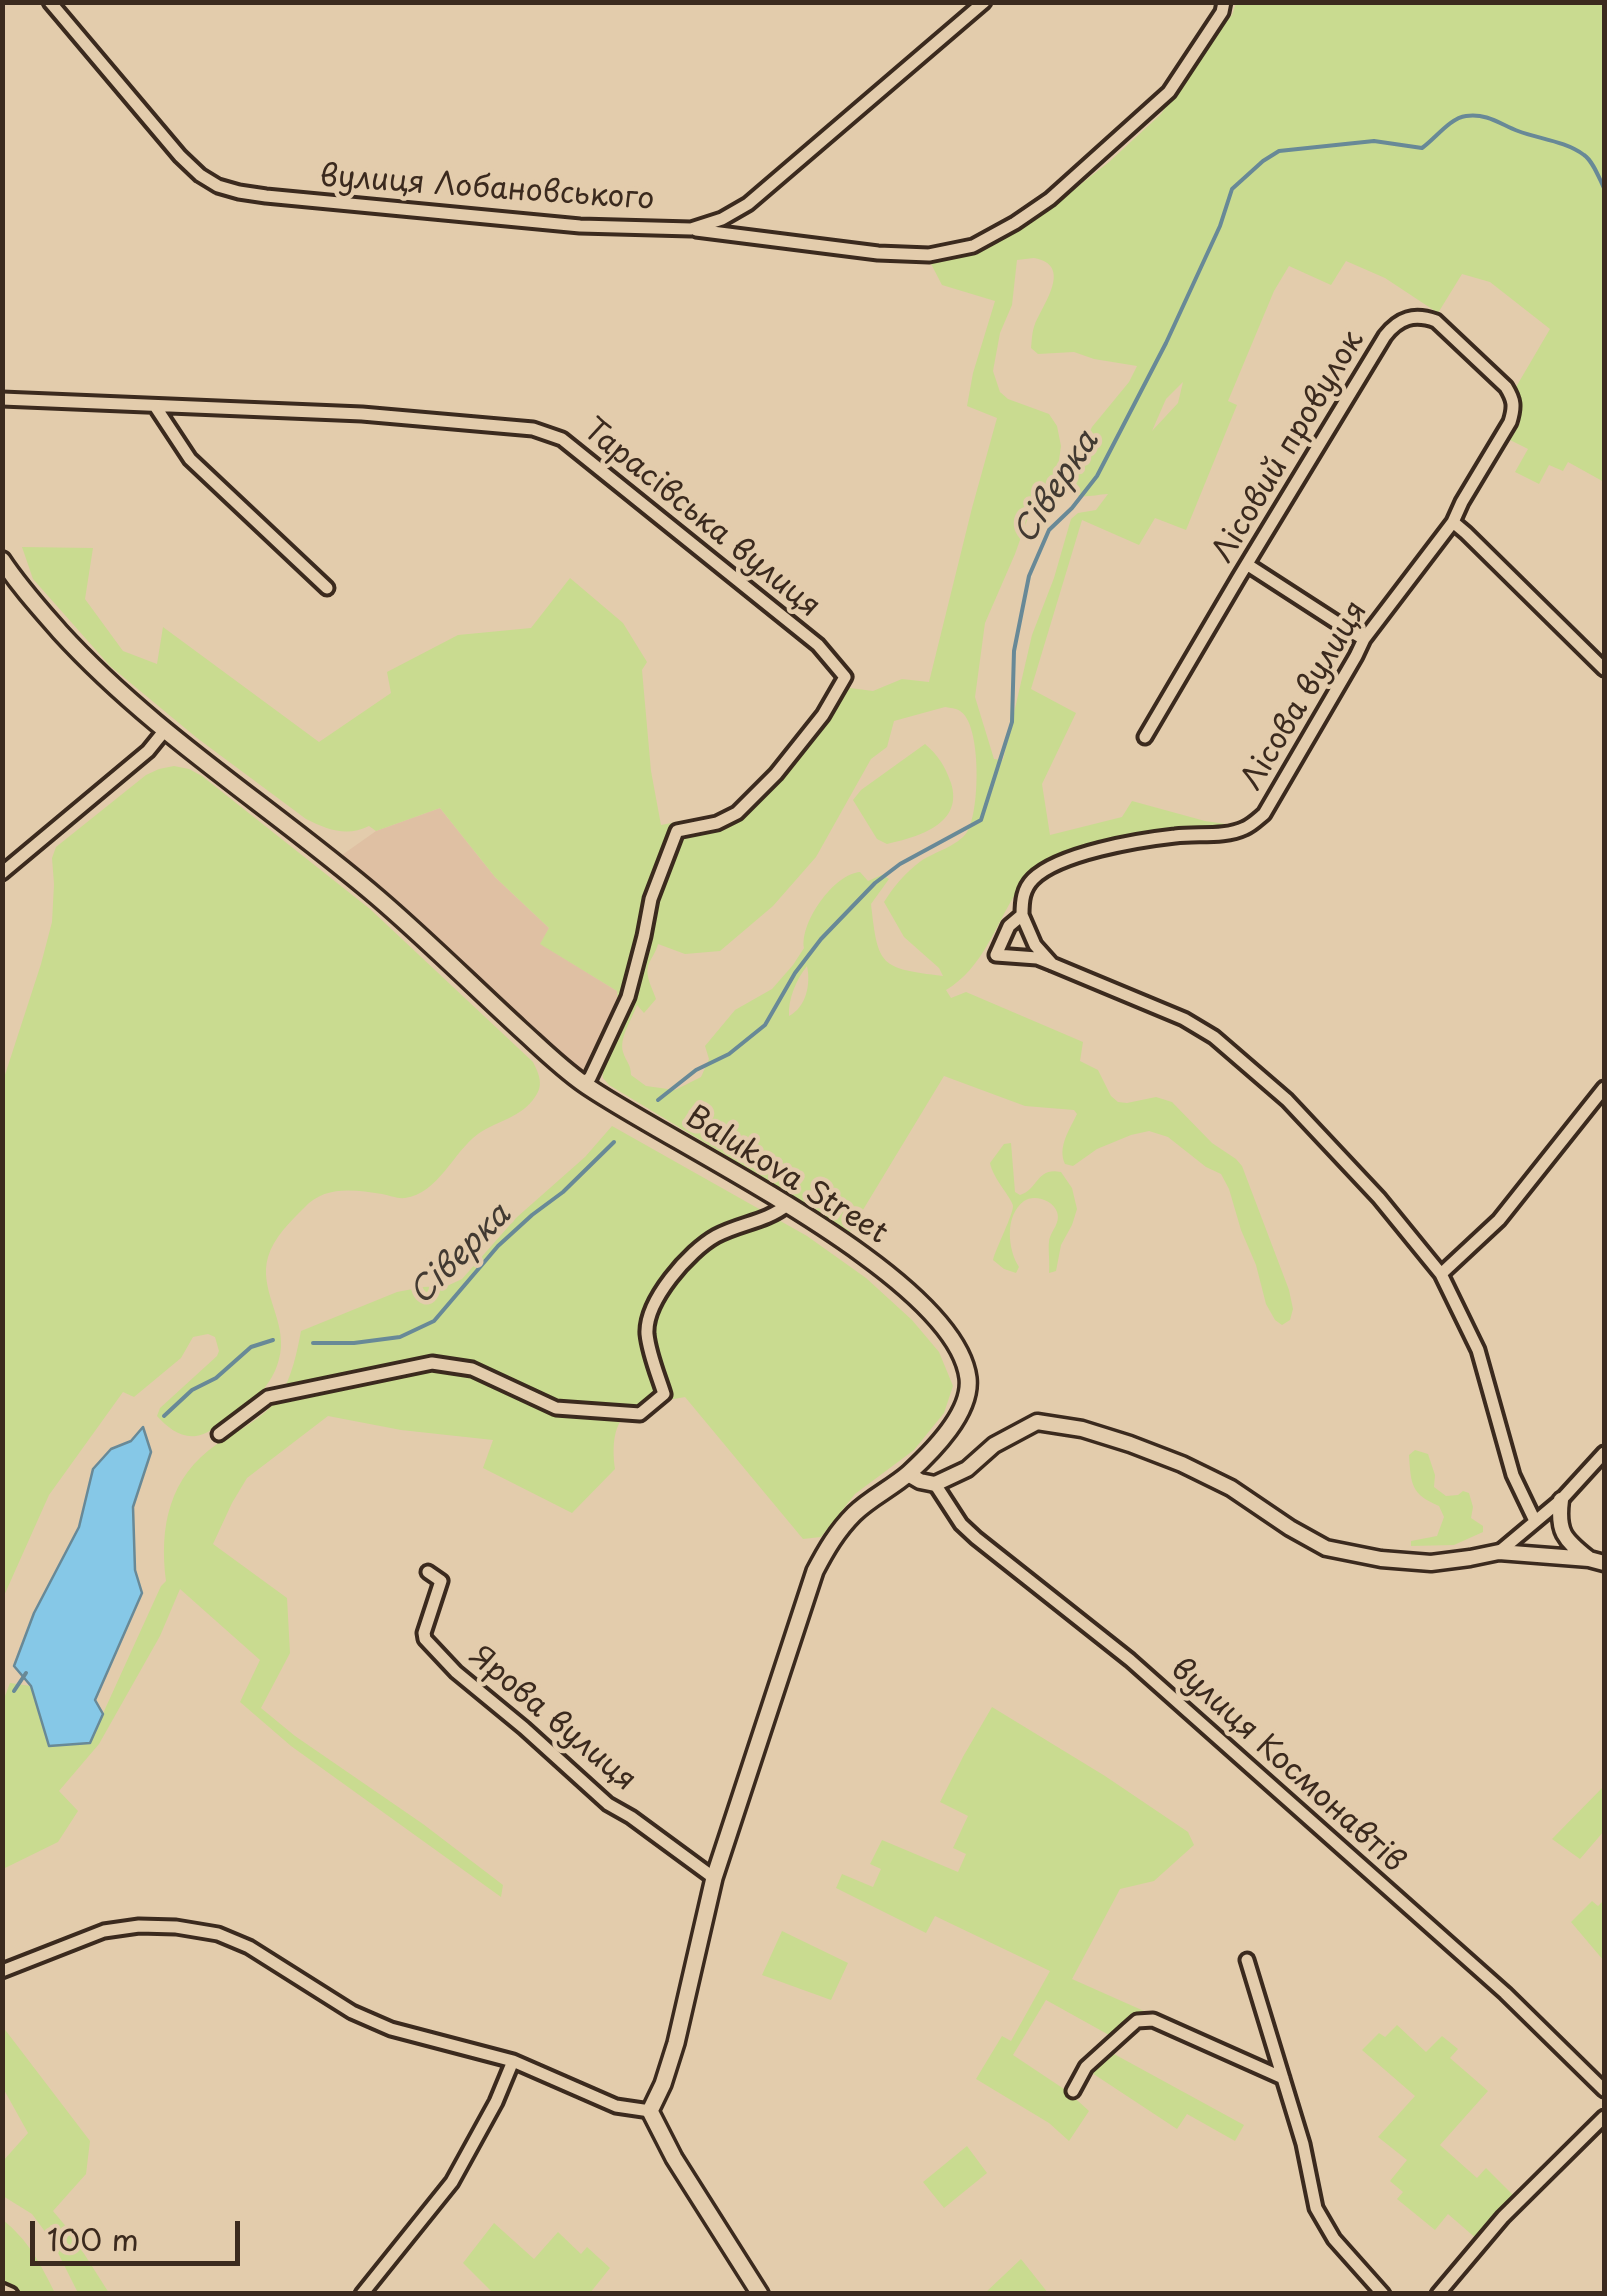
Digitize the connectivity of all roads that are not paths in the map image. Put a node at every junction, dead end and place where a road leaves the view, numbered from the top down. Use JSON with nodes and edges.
{"nodes":[{"id":1,"x":50,"y":2,"type":"edge"},
{"id":2,"x":984,"y":2,"type":"edge"},
{"id":3,"x":1224,"y":2,"type":"edge"},
{"id":4,"x":691,"y":229,"type":"junction"},
{"id":5,"x":2,"y":399,"type":"edge"},
{"id":6,"x":156,"y":406,"type":"junction"},
{"id":7,"x":1514,"y":407,"type":"joint"},
{"id":8,"x":1453,"y":522,"type":"junction"},
{"id":9,"x":2,"y":560,"type":"edge"},
{"id":10,"x":1248,"y":566,"type":"junction"},
{"id":11,"x":9,"y":585,"type":"edge"},
{"id":12,"x":328,"y":588,"type":"dead end"},
{"id":13,"x":1364,"y":638,"type":"junction"},
{"id":14,"x":1604,"y":669,"type":"edge"},
{"id":15,"x":166,"y":730,"type":"junction"},
{"id":16,"x":1145,"y":737,"type":"dead end"},
{"id":17,"x":2,"y":874,"type":"edge"},
{"id":18,"x":1022,"y":915,"type":"junction"},
{"id":19,"x":1052,"y":964,"type":"junction"},
{"id":20,"x":582,"y":1083,"type":"junction"},
{"id":21,"x":1604,"y":1088,"type":"edge"},
{"id":22,"x":788,"y":1206,"type":"junction"},
{"id":23,"x":1441,"y":1274,"type":"junction"},
{"id":24,"x":219,"y":1434,"type":"dead end"},
{"id":25,"x":1604,"y":1453,"type":"edge"},
{"id":26,"x":908,"y":1474,"type":"junction"},
{"id":27,"x":934,"y":1484,"type":"junction"},
{"id":28,"x":1561,"y":1500,"type":"junction"},
{"id":29,"x":1536,"y":1520,"type":"junction"},
{"id":30,"x":1499,"y":1552,"type":"junction"},
{"id":31,"x":1589,"y":1559,"type":"junction"},
{"id":32,"x":1604,"y":1563,"type":"edge"},
{"id":33,"x":428,"y":1572,"type":"dead end"},
{"id":34,"x":714,"y":1878,"type":"junction"},
{"id":35,"x":1246,"y":1960,"type":"dead end"},
{"id":36,"x":2,"y":1971,"type":"edge"},
{"id":37,"x":513,"y":2061,"type":"junction"},
{"id":38,"x":1283,"y":2078,"type":"junction"},
{"id":39,"x":1072,"y":2090,"type":"dead end"},
{"id":40,"x":1604,"y":2090,"type":"edge"},
{"id":41,"x":650,"y":2111,"type":"junction"},
{"id":42,"x":1604,"y":2117,"type":"edge"},
{"id":43,"x":2,"y":2290,"type":"edge"},
{"id":44,"x":11,"y":2294,"type":"edge"},
{"id":45,"x":362,"y":2294,"type":"edge"},
{"id":46,"x":760,"y":2294,"type":"edge"},
{"id":47,"x":1383,"y":2294,"type":"edge"},
{"id":48,"x":1438,"y":2294,"type":"edge"}],
"edges":[{"from":1,"to":4,"type":"street","name":"вулиця Лобановського"},
{"from":2,"to":4,"type":"street","name":"вулиця Лобановського"},
{"from":3,"to":4,"type":"street"},
{"from":5,"to":6,"type":"street","name":"Тарасівська вулиця"},
{"from":6,"to":12,"type":"street"},
{"from":6,"to":20,"type":"street","name":"Тарасівська вулиця"},
{"from":7,"to":8,"type":"street","name":"Лісова вулиця"},
{"from":7,"to":10,"type":"street","name":"Лісовий провулок"},
{"from":8,"to":13,"type":"street","name":"Лісова вулиця"},
{"from":8,"to":14,"type":"street"},
{"from":9,"to":11,"type":"main road","name":"Balukova Street"},
{"from":10,"to":13,"type":"street"},
{"from":10,"to":16,"type":"street","name":"Лісовий провулок"},
{"from":11,"to":15,"type":"main road","name":"Balukova Street"},
{"from":13,"to":18,"type":"street","name":"Лісова вулиця"},
{"from":15,"to":17,"type":"street"},
{"from":15,"to":20,"type":"main road","name":"Balukova Street"},
{"from":18,"to":19,"type":"street"},
{"from":18,"to":19,"type":"street","name":"Лісова вулиця"},
{"from":19,"to":23,"type":"street"},
{"from":20,"to":22,"type":"main road","name":"Balukova Street"},
{"from":21,"to":23,"type":"street"},
{"from":22,"to":24,"type":"street"},
{"from":22,"to":26,"type":"main road","name":"Balukova Street"},
{"from":23,"to":29,"type":"street"},
{"from":25,"to":28,"type":"street"},
{"from":26,"to":27,"type":"street"},
{"from":26,"to":34,"type":"main road","name":"Balukova Street"},
{"from":27,"to":30,"type":"street"},
{"from":27,"to":40,"type":"street","name":"вулиця Космонавтів"},
{"from":28,"to":29,"type":"street"},
{"from":28,"to":31,"type":"street"},
{"from":29,"to":30,"type":"street"},
{"from":30,"to":31,"type":"street"},
{"from":31,"to":32,"type":"street"},
{"from":33,"to":34,"type":"street","name":"Ярова вулиця"},
{"from":34,"to":41,"type":"main road","name":"Balukova Street"},
{"from":35,"to":38,"type":"street"},
{"from":36,"to":37,"type":"street"},
{"from":37,"to":41,"type":"street"},
{"from":37,"to":45,"type":"street"},
{"from":38,"to":39,"type":"street"},
{"from":38,"to":47,"type":"street"},
{"from":41,"to":46,"type":"main road"},
{"from":42,"to":48,"type":"street"},
{"from":43,"to":44,"type":"street"}]}
